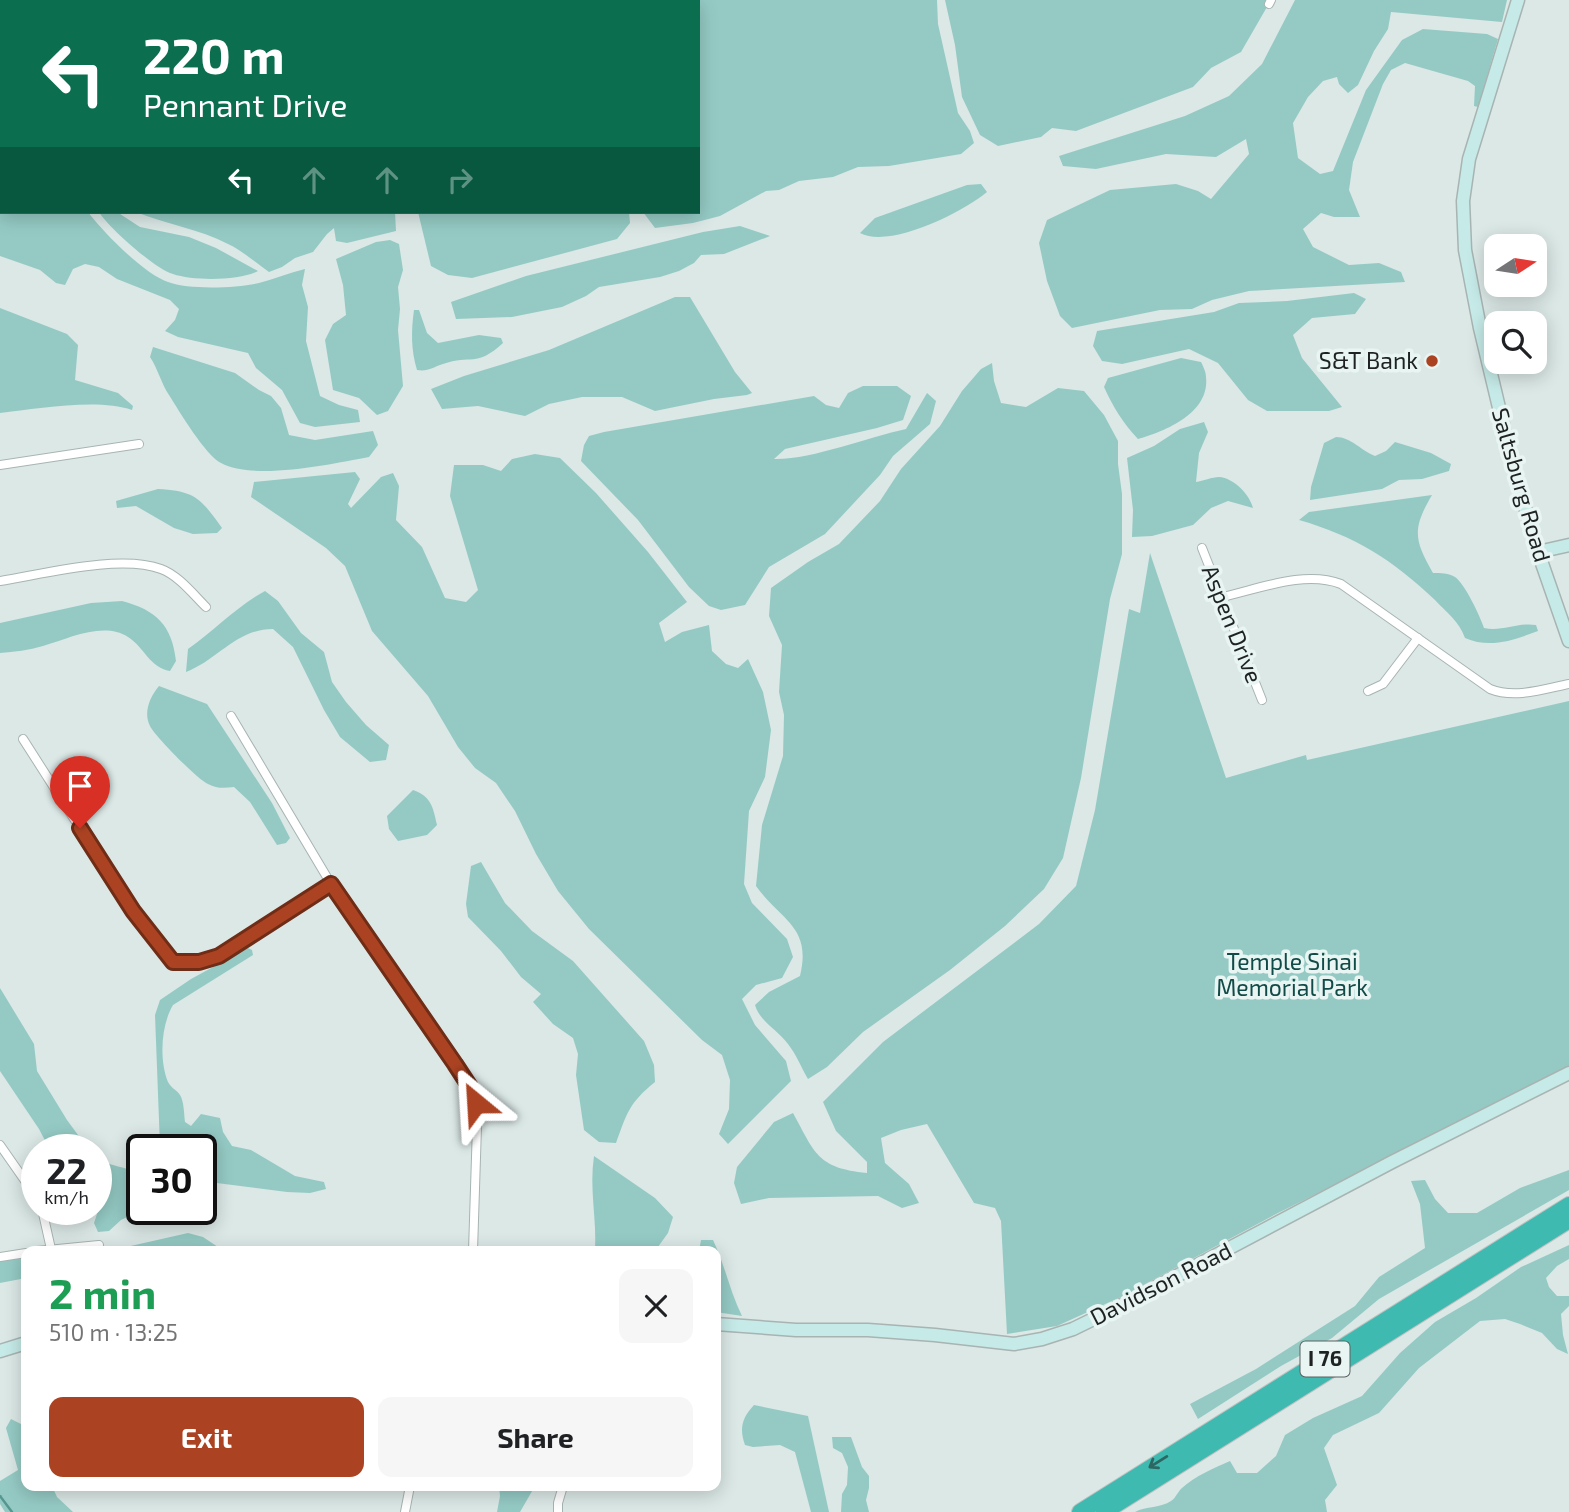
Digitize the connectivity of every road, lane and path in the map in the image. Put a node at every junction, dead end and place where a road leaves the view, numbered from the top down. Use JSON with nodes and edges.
{"nodes":[{"id":1,"x":1518,"y":0,"type":"edge"},
{"id":2,"x":139,"y":444,"type":"dead end"},
{"id":3,"x":0,"y":466,"type":"edge"},
{"id":4,"x":1569,"y":545,"type":"edge"},
{"id":5,"x":1202,"y":548,"type":"dead end"},
{"id":6,"x":1538,"y":552,"type":"junction"},
{"id":7,"x":0,"y":580,"type":"edge"},
{"id":8,"x":1222,"y":597,"type":"junction"},
{"id":9,"x":206,"y":607,"type":"dead end"},
{"id":10,"x":1418,"y":638,"type":"junction"},
{"id":11,"x":1569,"y":641,"type":"edge"},
{"id":12,"x":1569,"y":684,"type":"edge"},
{"id":13,"x":1368,"y":691,"type":"dead end"},
{"id":14,"x":1262,"y":700,"type":"dead end"},
{"id":15,"x":231,"y":716,"type":"dead end"},
{"id":16,"x":23,"y":739,"type":"dead end"},
{"id":17,"x":331,"y":884,"type":"junction"},
{"id":18,"x":1569,"y":1073,"type":"edge"},
{"id":19,"x":0,"y":1145,"type":"edge"},
{"id":20,"x":21,"y":1175,"type":"edge"},
{"id":21,"x":1569,"y":1205,"type":"edge"},
{"id":22,"x":1569,"y":1220,"type":"edge"},
{"id":23,"x":46,"y":1225,"type":"edge"},
{"id":24,"x":99,"y":1245,"type":"dead end"},
{"id":25,"x":50,"y":1246,"type":"edge"},
{"id":26,"x":87,"y":1246,"type":"edge"},
{"id":27,"x":473,"y":1246,"type":"edge"},
{"id":28,"x":21,"y":1254,"type":"edge"},
{"id":29,"x":0,"y":1257,"type":"edge"},
{"id":30,"x":721,"y":1324,"type":"edge"},
{"id":31,"x":21,"y":1345,"type":"edge"},
{"id":32,"x":0,"y":1351,"type":"edge"},
{"id":33,"x":409,"y":1491,"type":"edge"},
{"id":34,"x":562,"y":1491,"type":"edge"},
{"id":35,"x":405,"y":1512,"type":"edge"},
{"id":36,"x":558,"y":1512,"type":"edge"},
{"id":37,"x":1080,"y":1512,"type":"edge"},
{"id":38,"x":1104,"y":1512,"type":"edge"}],
"edges":[{"from":1,"to":6,"type":"street","name":"Saltsburg Road"},
{"from":2,"to":3,"type":"street"},
{"from":4,"to":6,"type":"street"},
{"from":5,"to":8,"type":"street","name":"Aspen Drive"},
{"from":6,"to":11,"type":"street","name":"Saltsburg Road"},
{"from":7,"to":9,"type":"street"},
{"from":8,"to":10,"type":"street"},
{"from":8,"to":14,"type":"street","name":"Aspen Drive"},
{"from":10,"to":12,"type":"street"},
{"from":10,"to":13,"type":"street"},
{"from":15,"to":17,"type":"street"},
{"from":16,"to":17,"type":"street"},
{"from":17,"to":27,"type":"street"},
{"from":18,"to":30,"type":"street","name":"Davidson Road"},
{"from":19,"to":20,"type":"street"},
{"from":21,"to":37,"type":"highway","number":"I 76","one_way":true},
{"from":22,"to":38,"type":"highway","number":"I 76"},
{"from":23,"to":25,"type":"street"},
{"from":24,"to":26,"type":"street"},
{"from":28,"to":29,"type":"street"},
{"from":31,"to":32,"type":"street"},
{"from":33,"to":35,"type":"street"},
{"from":34,"to":36,"type":"street"}]}
